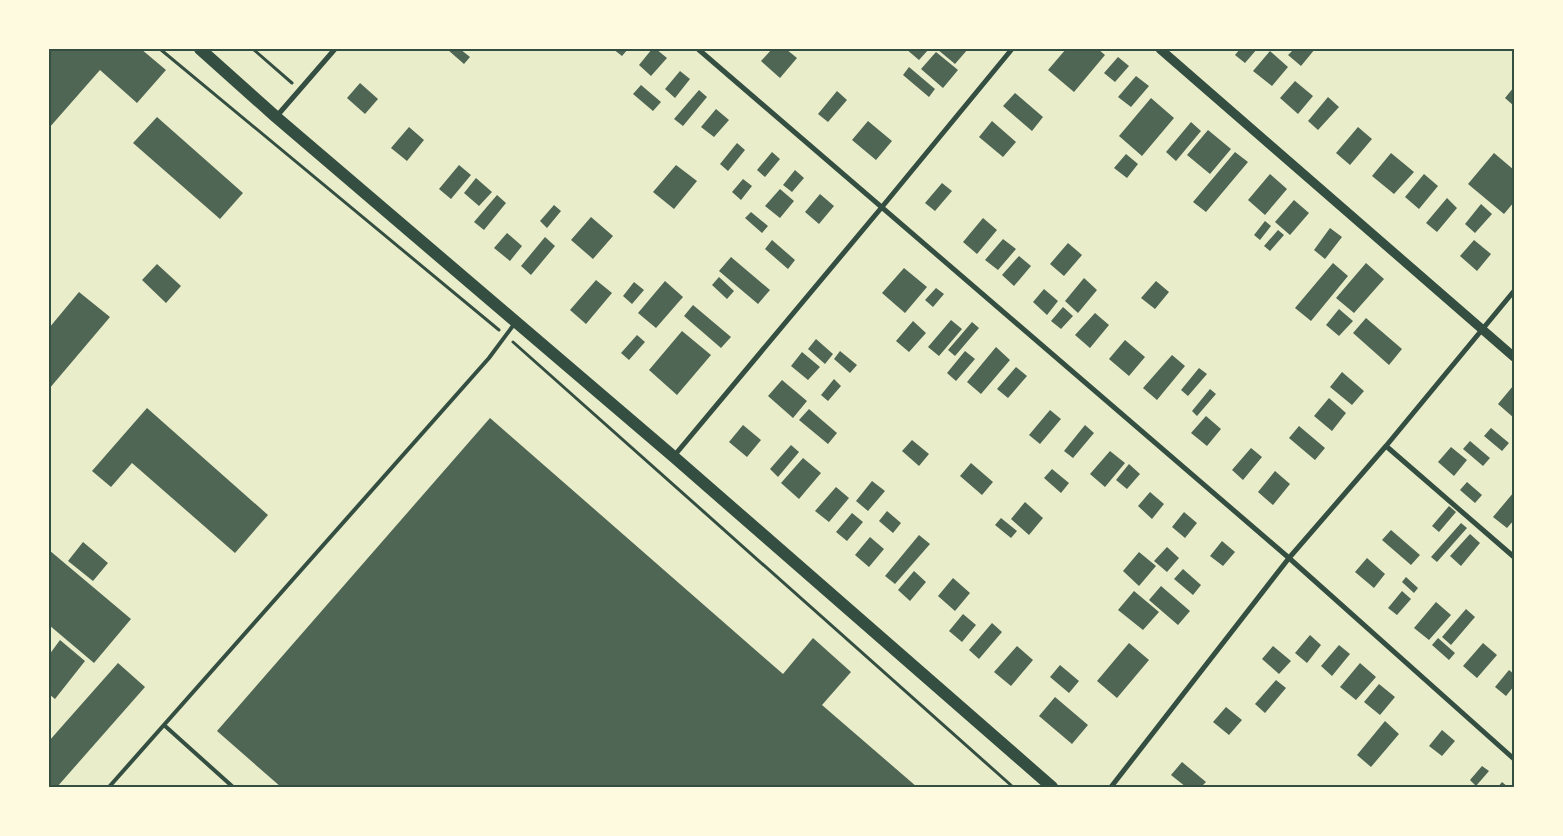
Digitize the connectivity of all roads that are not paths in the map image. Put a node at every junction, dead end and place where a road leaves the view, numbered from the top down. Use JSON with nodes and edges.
{"nodes":[{"id":1,"x":200,"y":49,"type":"edge"},
{"id":2,"x":335,"y":49,"type":"edge"},
{"id":3,"x":698,"y":49,"type":"edge"},
{"id":4,"x":1012,"y":49,"type":"edge"},
{"id":5,"x":1160,"y":49,"type":"edge"},
{"id":6,"x":276,"y":117,"type":"junction"},
{"id":7,"x":882,"y":207,"type":"junction"},
{"id":8,"x":1514,"y":291,"type":"edge"},
{"id":9,"x":516,"y":321,"type":"junction"},
{"id":10,"x":1482,"y":329,"type":"junction"},
{"id":11,"x":1514,"y":357,"type":"edge"},
{"id":12,"x":1386,"y":446,"type":"junction"},
{"id":13,"x":674,"y":456,"type":"junction"},
{"id":14,"x":1514,"y":557,"type":"edge"},
{"id":15,"x":1289,"y":558,"type":"junction"},
{"id":16,"x":164,"y":725,"type":"junction"},
{"id":17,"x":1514,"y":759,"type":"edge"},
{"id":18,"x":109,"y":787,"type":"edge"},
{"id":19,"x":233,"y":787,"type":"edge"},
{"id":20,"x":1052,"y":787,"type":"edge"},
{"id":21,"x":1111,"y":787,"type":"edge"}],
"edges":[{"from":1,"to":6,"type":"main road"},
{"from":2,"to":6,"type":"street"},
{"from":3,"to":7,"type":"street"},
{"from":4,"to":7,"type":"street"},
{"from":5,"to":10,"type":"street"},
{"from":6,"to":9,"type":"main road"},
{"from":7,"to":13,"type":"street"},
{"from":7,"to":15,"type":"street"},
{"from":8,"to":10,"type":"street"},
{"from":9,"to":13,"type":"main road"},
{"from":9,"to":16,"type":"lane"},
{"from":10,"to":11,"type":"street"},
{"from":10,"to":12,"type":"street"},
{"from":12,"to":14,"type":"street"},
{"from":12,"to":15,"type":"street"},
{"from":13,"to":20,"type":"main road"},
{"from":15,"to":17,"type":"street"},
{"from":15,"to":21,"type":"street"},
{"from":16,"to":18,"type":"lane"},
{"from":16,"to":19,"type":"lane"}]}
